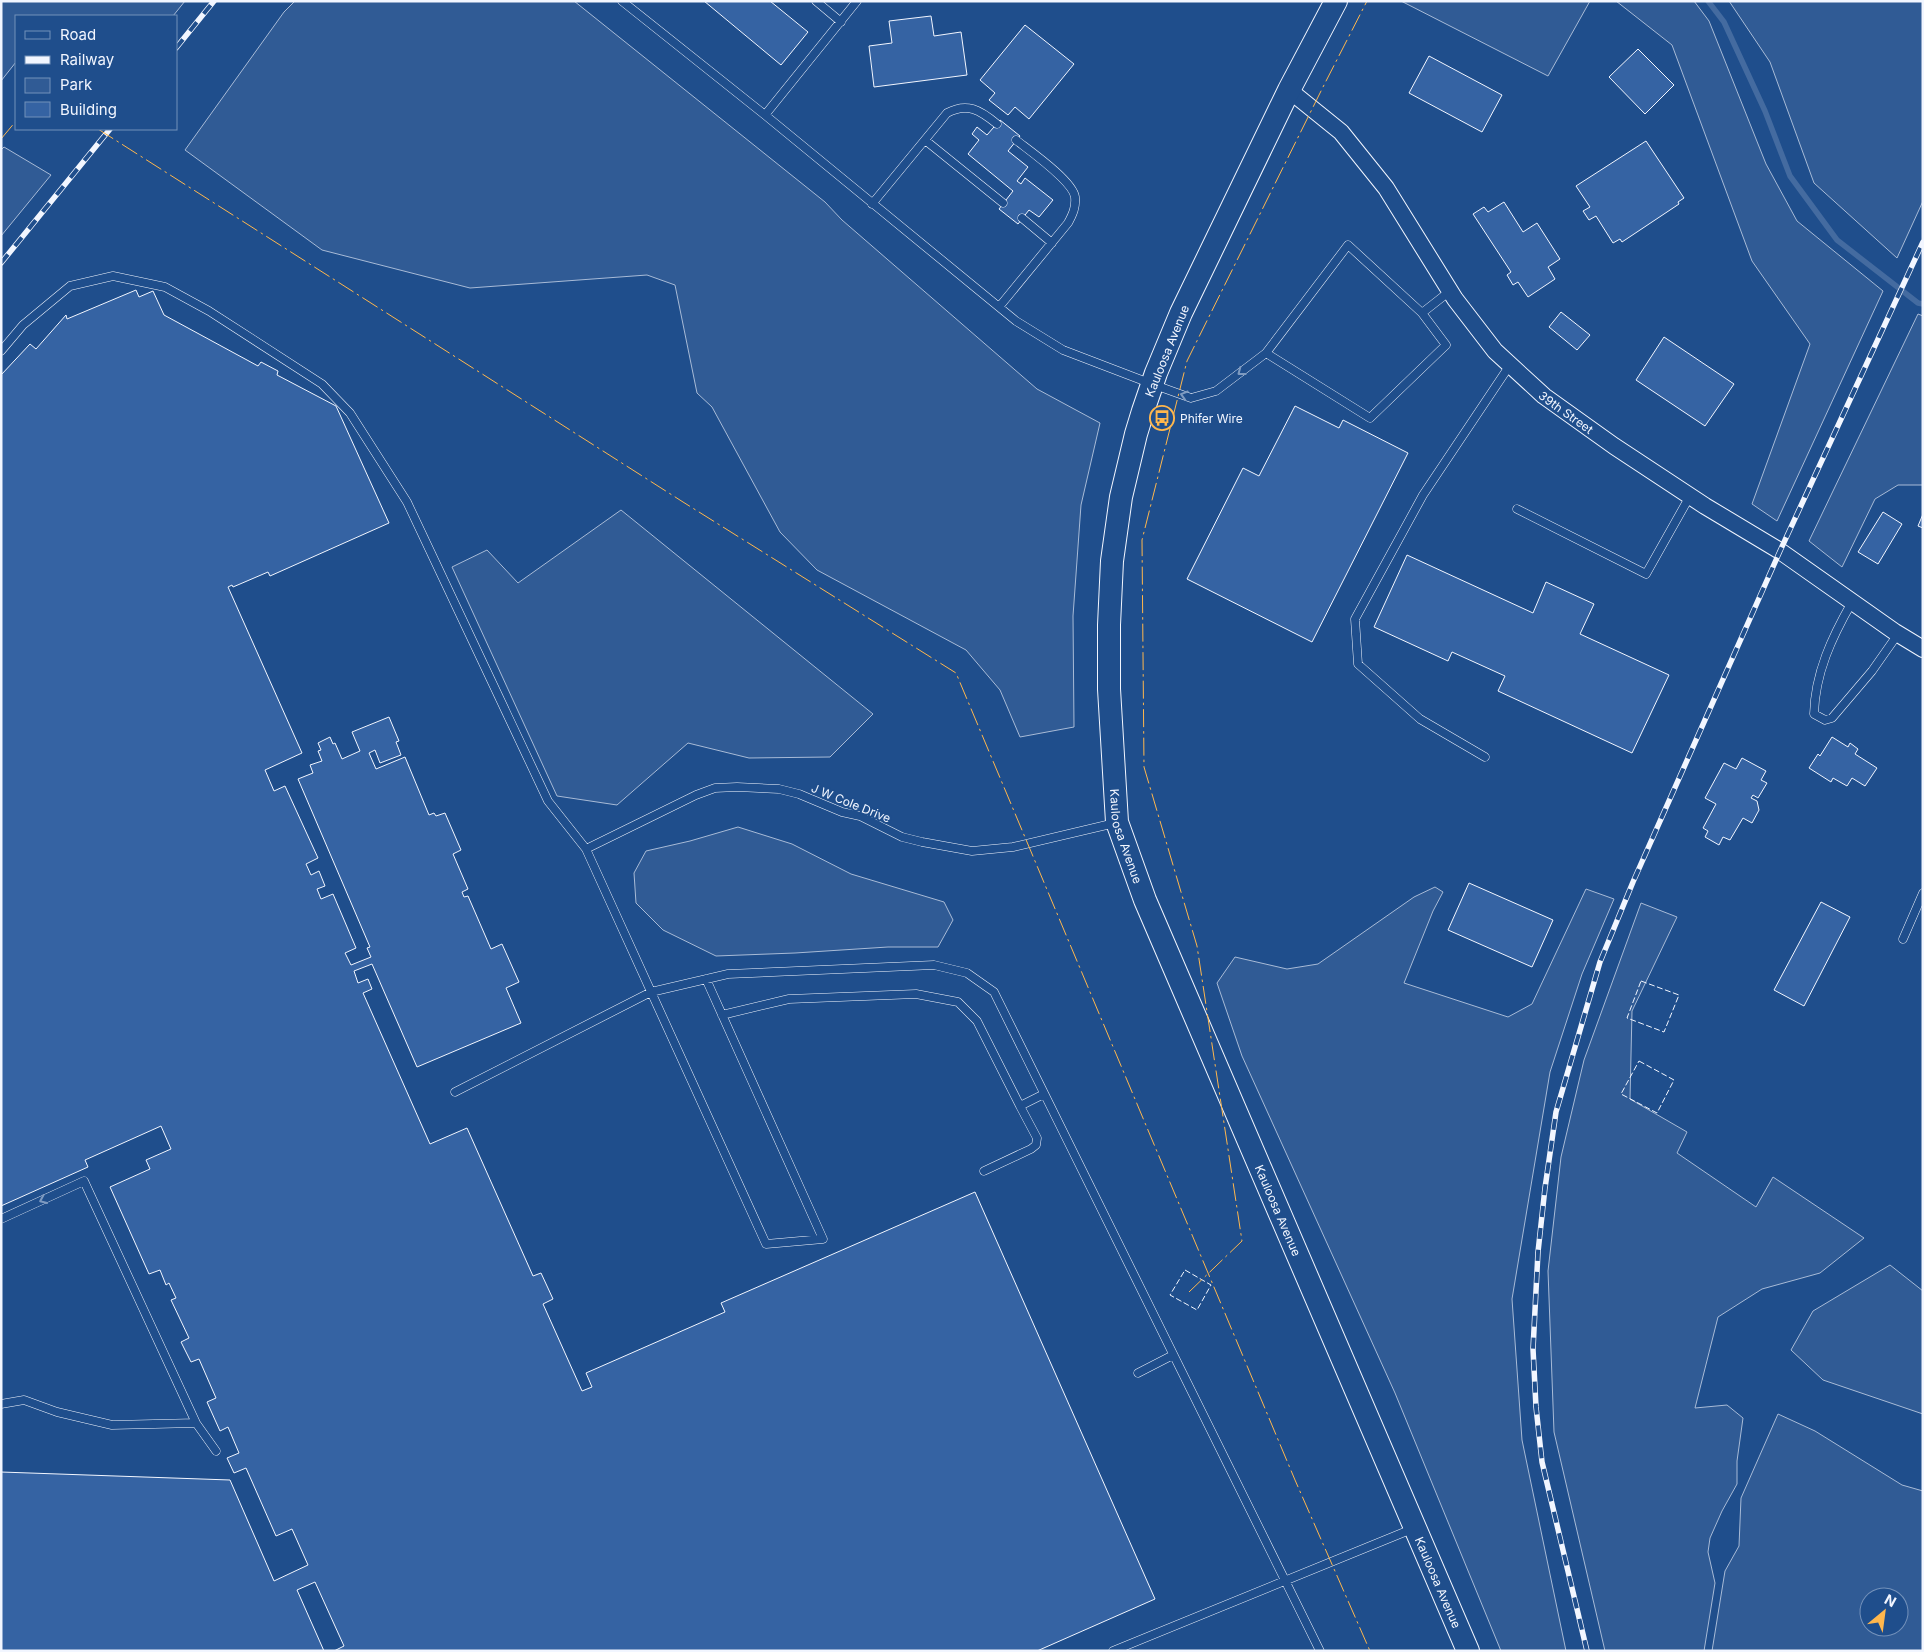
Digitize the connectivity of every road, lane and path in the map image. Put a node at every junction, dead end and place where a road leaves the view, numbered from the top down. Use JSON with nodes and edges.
{"nodes":[{"id":1,"x":622,"y":1,"type":"edge"},
{"id":2,"x":816,"y":1,"type":"edge"},
{"id":3,"x":858,"y":1,"type":"edge"},
{"id":4,"x":1336,"y":1,"type":"edge"},
{"id":5,"x":841,"y":22,"type":"junction"},
{"id":6,"x":1289,"y":90,"type":"junction"},
{"id":7,"x":765,"y":115,"type":"junction"},
{"id":8,"x":996,"y":124,"type":"dead end"},
{"id":9,"x":925,"y":140,"type":"junction"},
{"id":10,"x":1016,"y":140,"type":"dead end"},
{"id":11,"x":1003,"y":203,"type":"dead end"},
{"id":12,"x":872,"y":204,"type":"junction"},
{"id":13,"x":1022,"y":218,"type":"dead end"},
{"id":14,"x":1052,"y":243,"type":"junction"},
{"id":15,"x":1450,"y":291,"type":"junction"},
{"id":16,"x":999,"y":307,"type":"junction"},
{"id":17,"x":1422,"y":313,"type":"junction"},
{"id":18,"x":1,"y":351,"type":"edge"},
{"id":19,"x":1266,"y":353,"type":"junction"},
{"id":20,"x":1510,"y":365,"type":"junction"},
{"id":21,"x":1152,"y":384,"type":"junction"},
{"id":22,"x":1690,"y":496,"type":"junction"},
{"id":23,"x":1517,"y":509,"type":"dead end"},
{"id":24,"x":1852,"y":602,"type":"junction"},
{"id":25,"x":1898,"y":634,"type":"junction"},
{"id":26,"x":1923,"y":649,"type":"edge"},
{"id":27,"x":1485,"y":756,"type":"dead end"},
{"id":28,"x":1117,"y":822,"type":"junction"},
{"id":29,"x":586,"y":849,"type":"junction"},
{"id":30,"x":1923,"y":893,"type":"edge"},
{"id":31,"x":1903,"y":939,"type":"dead end"},
{"id":32,"x":706,"y":979,"type":"junction"},
{"id":33,"x":651,"y":992,"type":"junction"},
{"id":34,"x":722,"y":1015,"type":"junction"},
{"id":35,"x":455,"y":1092,"type":"dead end"},
{"id":36,"x":1044,"y":1094,"type":"junction"},
{"id":37,"x":1020,"y":1106,"type":"junction"},
{"id":38,"x":984,"y":1171,"type":"dead end"},
{"id":39,"x":1,"y":1219,"type":"edge"},
{"id":40,"x":1174,"y":1355,"type":"junction"},
{"id":41,"x":1138,"y":1373,"type":"dead end"},
{"id":42,"x":1,"y":1404,"type":"edge"},
{"id":43,"x":196,"y":1423,"type":"junction"},
{"id":44,"x":216,"y":1451,"type":"dead end"},
{"id":45,"x":1415,"y":1528,"type":"junction"},
{"id":46,"x":1285,"y":1579,"type":"junction"},
{"id":47,"x":1113,"y":1651,"type":"edge"},
{"id":48,"x":1320,"y":1651,"type":"edge"},
{"id":49,"x":1468,"y":1651,"type":"edge"}],
"edges":[{"from":1,"to":7,"type":"lane"},
{"from":2,"to":5,"type":"lane"},
{"from":3,"to":5,"type":"lane"},
{"from":4,"to":6,"type":"street","name":"Kauloosa Avenue"},
{"from":5,"to":7,"type":"lane"},
{"from":6,"to":15,"type":"street","name":"39th Street"},
{"from":6,"to":21,"type":"street","name":"Kauloosa Avenue"},
{"from":7,"to":12,"type":"lane"},
{"from":8,"to":9,"type":"lane"},
{"from":9,"to":11,"type":"lane"},
{"from":9,"to":12,"type":"lane"},
{"from":10,"to":14,"type":"lane"},
{"from":12,"to":16,"type":"lane"},
{"from":13,"to":14,"type":"lane"},
{"from":14,"to":16,"type":"lane"},
{"from":15,"to":17,"type":"lane"},
{"from":15,"to":20,"type":"street","name":"39th Street"},
{"from":16,"to":21,"type":"lane"},
{"from":17,"to":19,"type":"lane"},
{"from":17,"to":19,"type":"lane"},
{"from":18,"to":29,"type":"lane"},
{"from":19,"to":21,"type":"lane","one_way":true},
{"from":20,"to":22,"type":"street","name":"39th Street"},
{"from":20,"to":27,"type":"lane"},
{"from":21,"to":28,"type":"street","name":"Kauloosa Avenue"},
{"from":22,"to":23,"type":"lane"},
{"from":22,"to":24,"type":"street","name":"39th Street"},
{"from":24,"to":25,"type":"street","name":"39th Street"},
{"from":24,"to":25,"type":"lane"},
{"from":25,"to":26,"type":"street","name":"39th Street"},
{"from":28,"to":29,"type":"lane","name":"J W Cole Drive"},
{"from":28,"to":45,"type":"street","name":"Kauloosa Avenue"},
{"from":29,"to":33,"type":"lane"},
{"from":30,"to":31,"type":"lane"},
{"from":32,"to":33,"type":"lane"},
{"from":32,"to":34,"type":"lane"},
{"from":32,"to":36,"type":"lane"},
{"from":33,"to":34,"type":"lane"},
{"from":33,"to":35,"type":"lane"},
{"from":34,"to":37,"type":"lane"},
{"from":36,"to":37,"type":"lane"},
{"from":36,"to":40,"type":"lane"},
{"from":37,"to":38,"type":"lane"},
{"from":43,"to":39,"type":"lane","one_way":true},
{"from":40,"to":41,"type":"lane"},
{"from":40,"to":46,"type":"lane"},
{"from":42,"to":43,"type":"lane"},
{"from":43,"to":44,"type":"lane"},
{"from":45,"to":46,"type":"lane"},
{"from":45,"to":49,"type":"street","name":"Kauloosa Avenue"},
{"from":46,"to":47,"type":"lane"},
{"from":46,"to":48,"type":"lane"}]}
